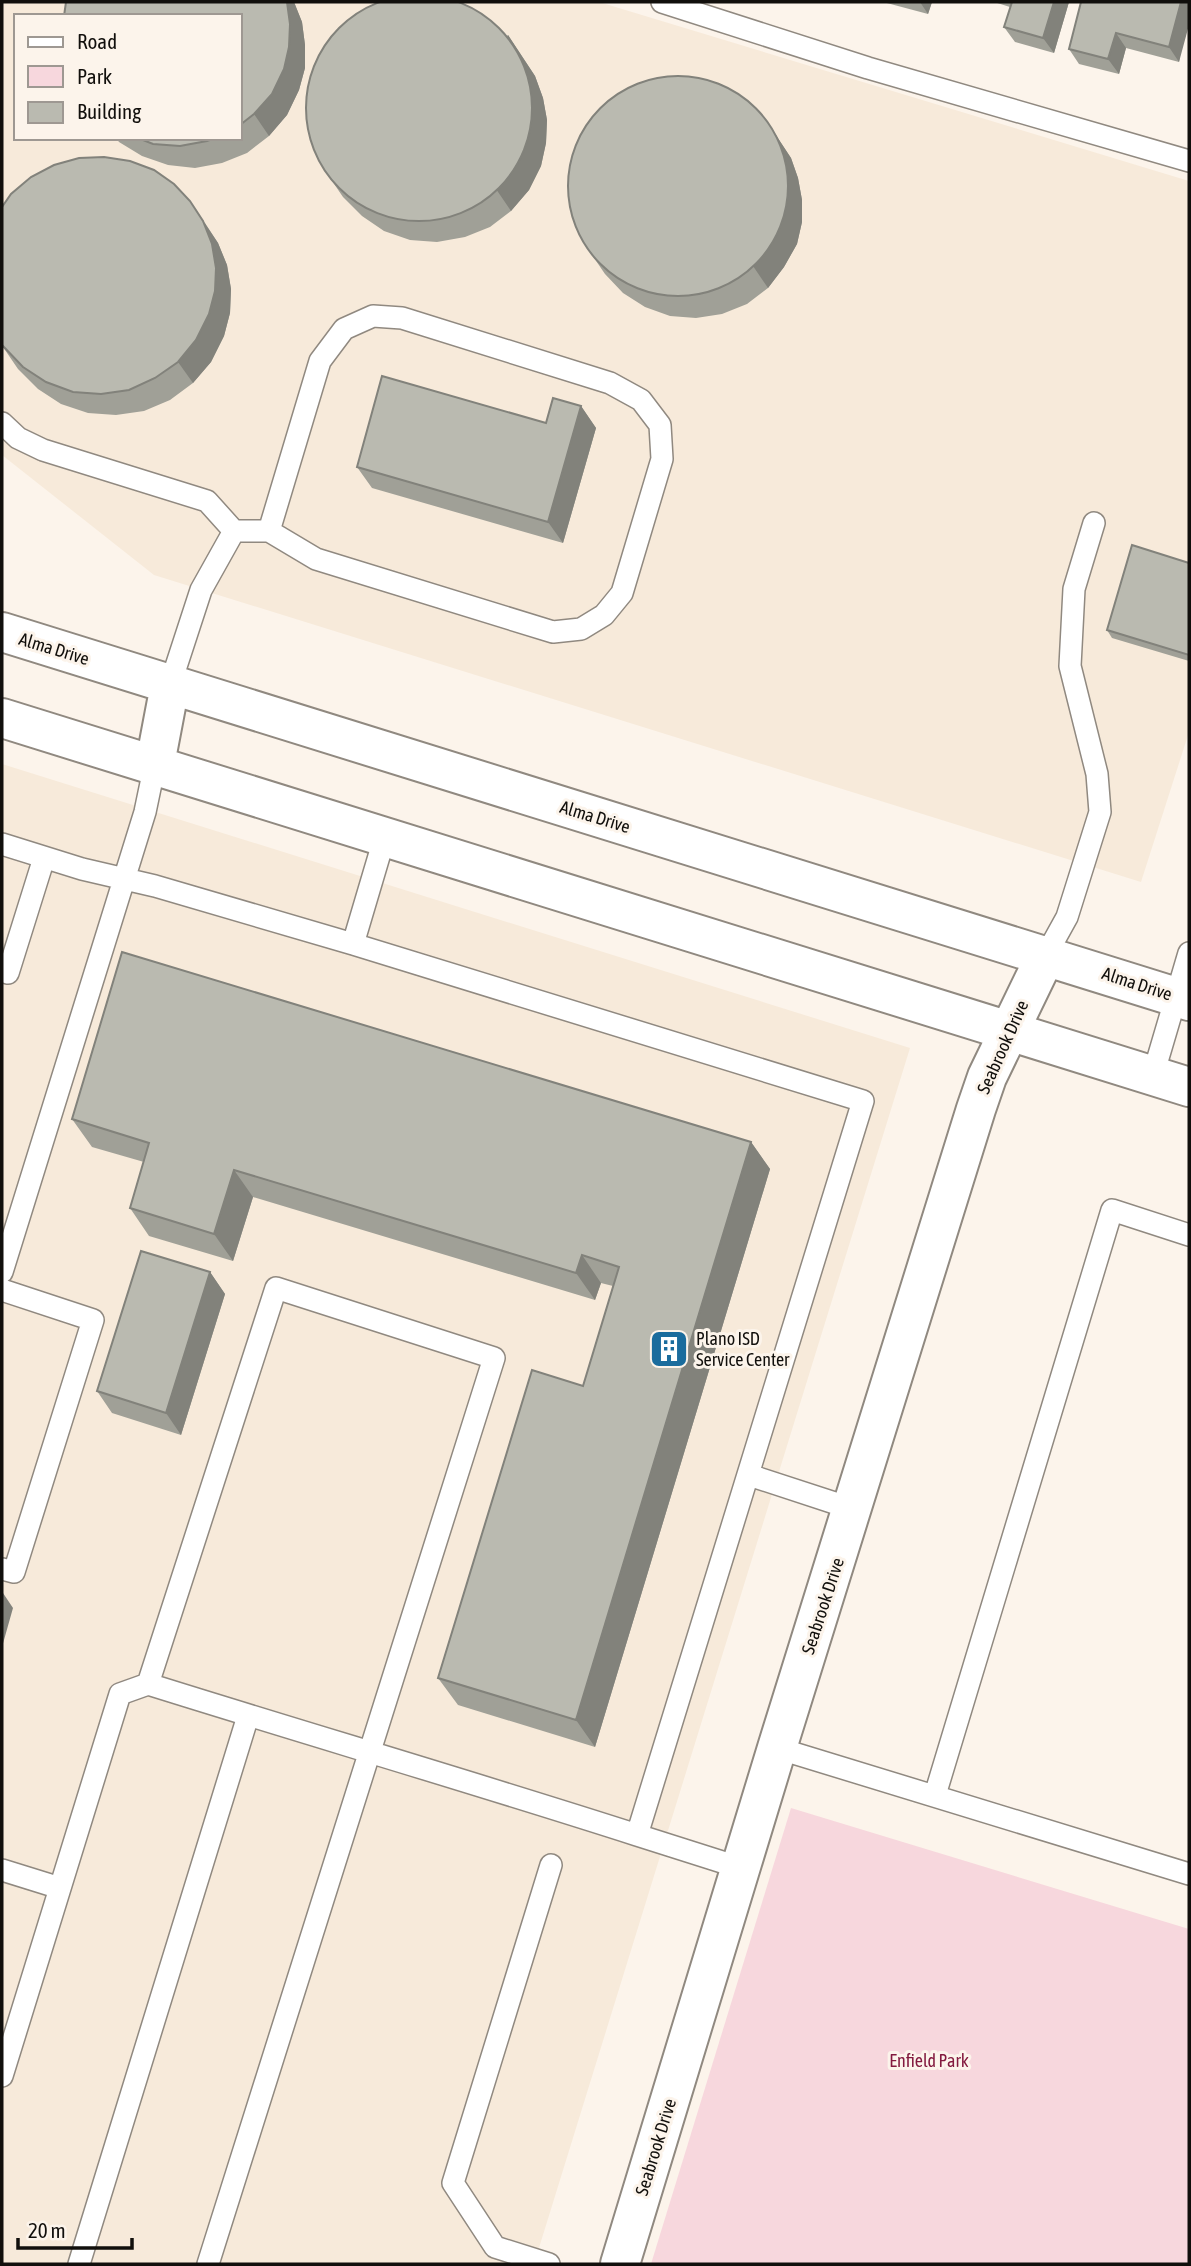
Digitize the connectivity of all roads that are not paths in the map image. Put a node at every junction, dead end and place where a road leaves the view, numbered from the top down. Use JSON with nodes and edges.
{"nodes":[{"id":1,"x":662,"y":2,"type":"edge"},
{"id":2,"x":1189,"y":160,"type":"edge"},
{"id":3,"x":2,"y":424,"type":"edge"},
{"id":4,"x":1094,"y":523,"type":"dead end"},
{"id":5,"x":234,"y":531,"type":"junction"},
{"id":6,"x":269,"y":531,"type":"junction"},
{"id":7,"x":2,"y":632,"type":"edge"},
{"id":8,"x":170,"y":685,"type":"junction"},
{"id":9,"x":2,"y":718,"type":"edge"},
{"id":10,"x":155,"y":764,"type":"junction"},
{"id":11,"x":386,"y":836,"type":"junction"},
{"id":12,"x":2,"y":844,"type":"edge"},
{"id":13,"x":44,"y":858,"type":"junction"},
{"id":14,"x":123,"y":880,"type":"junction"},
{"id":15,"x":353,"y":944,"type":"junction"},
{"id":16,"x":1189,"y":954,"type":"edge"},
{"id":17,"x":1046,"y":955,"type":"junction"},
{"id":18,"x":2,"y":971,"type":"edge"},
{"id":19,"x":1183,"y":999,"type":"edge"},
{"id":20,"x":1010,"y":1030,"type":"junction"},
{"id":21,"x":1153,"y":1075,"type":"junction"},
{"id":22,"x":1189,"y":1087,"type":"edge"},
{"id":23,"x":1189,"y":1235,"type":"edge"},
{"id":24,"x":2,"y":1272,"type":"edge"},
{"id":25,"x":2,"y":1290,"type":"edge"},
{"id":26,"x":749,"y":1475,"type":"junction"},
{"id":27,"x":853,"y":1509,"type":"junction"},
{"id":28,"x":2,"y":1569,"type":"edge"},
{"id":29,"x":148,"y":1684,"type":"junction"},
{"id":30,"x":248,"y":1716,"type":"junction"},
{"id":31,"x":777,"y":1748,"type":"junction"},
{"id":32,"x":369,"y":1751,"type":"junction"},
{"id":33,"x":935,"y":1795,"type":"junction"},
{"id":34,"x":637,"y":1835,"type":"junction"},
{"id":35,"x":551,"y":1865,"type":"dead end"},
{"id":36,"x":741,"y":1868,"type":"junction"},
{"id":37,"x":2,"y":1870,"type":"edge"},
{"id":38,"x":1189,"y":1874,"type":"edge"},
{"id":39,"x":60,"y":1888,"type":"junction"},
{"id":40,"x":2,"y":2076,"type":"edge"},
{"id":41,"x":79,"y":2264,"type":"edge"},
{"id":42,"x":208,"y":2264,"type":"edge"},
{"id":43,"x":550,"y":2264,"type":"edge"},
{"id":44,"x":620,"y":2264,"type":"edge"}],
"edges":[{"from":1,"to":2,"type":"lane"},
{"from":3,"to":5,"type":"lane"},
{"from":4,"to":17,"type":"lane"},
{"from":5,"to":6,"type":"lane"},
{"from":5,"to":8,"type":"lane"},
{"from":6,"to":6,"type":"lane"},
{"from":7,"to":8,"type":"main road","name":"Alma Drive"},
{"from":8,"to":10,"type":"main road"},
{"from":8,"to":17,"type":"main road","name":"Alma Drive"},
{"from":9,"to":10,"type":"main road"},
{"from":10,"to":11,"type":"main road"},
{"from":10,"to":14,"type":"lane"},
{"from":11,"to":15,"type":"lane"},
{"from":11,"to":20,"type":"main road"},
{"from":12,"to":13,"type":"lane"},
{"from":13,"to":14,"type":"lane"},
{"from":13,"to":18,"type":"lane"},
{"from":14,"to":15,"type":"lane"},
{"from":14,"to":24,"type":"lane"},
{"from":15,"to":26,"type":"lane"},
{"from":16,"to":19,"type":"lane"},
{"from":17,"to":19,"type":"main road","name":"Alma Drive"},
{"from":17,"to":20,"type":"main road","name":"Seabrook Drive"},
{"from":19,"to":21,"type":"lane"},
{"from":20,"to":21,"type":"main road"},
{"from":20,"to":27,"type":"main road","name":"Seabrook Drive"},
{"from":21,"to":22,"type":"main road"},
{"from":23,"to":33,"type":"lane"},
{"from":25,"to":28,"type":"lane"},
{"from":26,"to":27,"type":"lane"},
{"from":26,"to":34,"type":"lane"},
{"from":27,"to":31,"type":"main road","name":"Seabrook Drive"},
{"from":29,"to":30,"type":"lane"},
{"from":29,"to":32,"type":"lane"},
{"from":29,"to":39,"type":"lane"},
{"from":30,"to":32,"type":"lane"},
{"from":30,"to":41,"type":"lane"},
{"from":31,"to":33,"type":"lane"},
{"from":31,"to":36,"type":"main road","name":"Seabrook Drive"},
{"from":32,"to":34,"type":"lane"},
{"from":32,"to":42,"type":"lane"},
{"from":33,"to":38,"type":"lane"},
{"from":34,"to":36,"type":"lane"},
{"from":35,"to":43,"type":"lane"},
{"from":36,"to":44,"type":"main road","name":"Seabrook Drive"},
{"from":37,"to":39,"type":"lane"},
{"from":39,"to":40,"type":"lane"}]}
